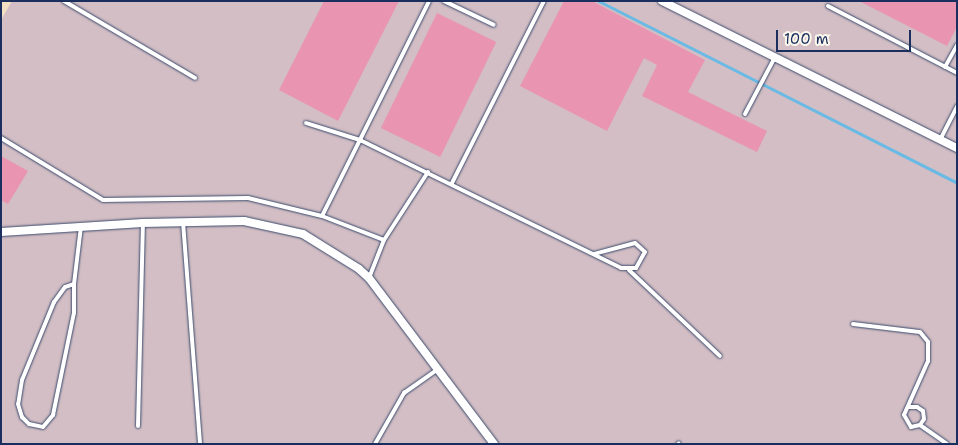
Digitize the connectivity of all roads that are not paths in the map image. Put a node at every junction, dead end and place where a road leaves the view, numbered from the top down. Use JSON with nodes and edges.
{"nodes":[{"id":1,"x":64,"y":1,"type":"edge"},
{"id":2,"x":429,"y":1,"type":"edge"},
{"id":3,"x":444,"y":1,"type":"edge"},
{"id":4,"x":544,"y":1,"type":"edge"},
{"id":5,"x":662,"y":1,"type":"edge"},
{"id":6,"x":828,"y":6,"type":"dead end"},
{"id":7,"x":494,"y":25,"type":"dead end"},
{"id":8,"x":957,"y":45,"type":"edge"},
{"id":9,"x":775,"y":57,"type":"junction"},
{"id":10,"x":945,"y":67,"type":"junction"},
{"id":11,"x":957,"y":73,"type":"edge"},
{"id":12,"x":195,"y":78,"type":"dead end"},
{"id":13,"x":957,"y":106,"type":"edge"},
{"id":14,"x":745,"y":114,"type":"dead end"},
{"id":15,"x":306,"y":123,"type":"dead end"},
{"id":16,"x":1,"y":138,"type":"edge"},
{"id":17,"x":360,"y":140,"type":"junction"},
{"id":18,"x":940,"y":140,"type":"junction"},
{"id":19,"x":957,"y":148,"type":"edge"},
{"id":20,"x":428,"y":172,"type":"junction"},
{"id":21,"x":452,"y":183,"type":"junction"},
{"id":22,"x":322,"y":216,"type":"junction"},
{"id":23,"x":183,"y":222,"type":"junction"},
{"id":24,"x":143,"y":223,"type":"junction"},
{"id":25,"x":82,"y":226,"type":"junction"},
{"id":26,"x":1,"y":232,"type":"edge"},
{"id":27,"x":384,"y":240,"type":"junction"},
{"id":28,"x":594,"y":254,"type":"junction"},
{"id":29,"x":628,"y":270,"type":"junction"},
{"id":30,"x":369,"y":278,"type":"junction"},
{"id":31,"x":74,"y":284,"type":"junction"},
{"id":32,"x":853,"y":324,"type":"dead end"},
{"id":33,"x":720,"y":356,"type":"dead end"},
{"id":34,"x":438,"y":369,"type":"junction"},
{"id":35,"x":909,"y":408,"type":"junction"},
{"id":36,"x":920,"y":425,"type":"junction"},
{"id":37,"x":138,"y":426,"type":"dead end"},
{"id":38,"x":200,"y":444,"type":"edge"},
{"id":39,"x":375,"y":444,"type":"edge"},
{"id":40,"x":494,"y":444,"type":"edge"},
{"id":41,"x":947,"y":444,"type":"edge"}],
"edges":[{"from":1,"to":12,"type":"lane"},
{"from":2,"to":17,"type":"lane"},
{"from":3,"to":7,"type":"lane"},
{"from":4,"to":21,"type":"lane"},
{"from":5,"to":9,"type":"street"},
{"from":6,"to":10,"type":"lane"},
{"from":8,"to":10,"type":"lane"},
{"from":9,"to":14,"type":"lane"},
{"from":9,"to":18,"type":"street"},
{"from":10,"to":11,"type":"lane"},
{"from":13,"to":18,"type":"lane"},
{"from":15,"to":17,"type":"lane"},
{"from":16,"to":22,"type":"lane"},
{"from":17,"to":20,"type":"lane"},
{"from":17,"to":22,"type":"lane"},
{"from":18,"to":19,"type":"street"},
{"from":20,"to":21,"type":"lane"},
{"from":20,"to":27,"type":"lane"},
{"from":21,"to":28,"type":"lane"},
{"from":22,"to":27,"type":"lane"},
{"from":23,"to":24,"type":"street"},
{"from":23,"to":30,"type":"street"},
{"from":23,"to":38,"type":"lane"},
{"from":24,"to":25,"type":"street"},
{"from":24,"to":37,"type":"lane"},
{"from":25,"to":26,"type":"street"},
{"from":25,"to":31,"type":"lane"},
{"from":27,"to":30,"type":"lane"},
{"from":28,"to":29,"type":"lane"},
{"from":28,"to":29,"type":"lane"},
{"from":29,"to":33,"type":"lane"},
{"from":30,"to":34,"type":"street"},
{"from":31,"to":31,"type":"lane"},
{"from":32,"to":35,"type":"lane"},
{"from":34,"to":39,"type":"lane"},
{"from":34,"to":40,"type":"street"},
{"from":35,"to":36,"type":"lane"},
{"from":35,"to":36,"type":"lane"},
{"from":36,"to":41,"type":"lane"}]}
